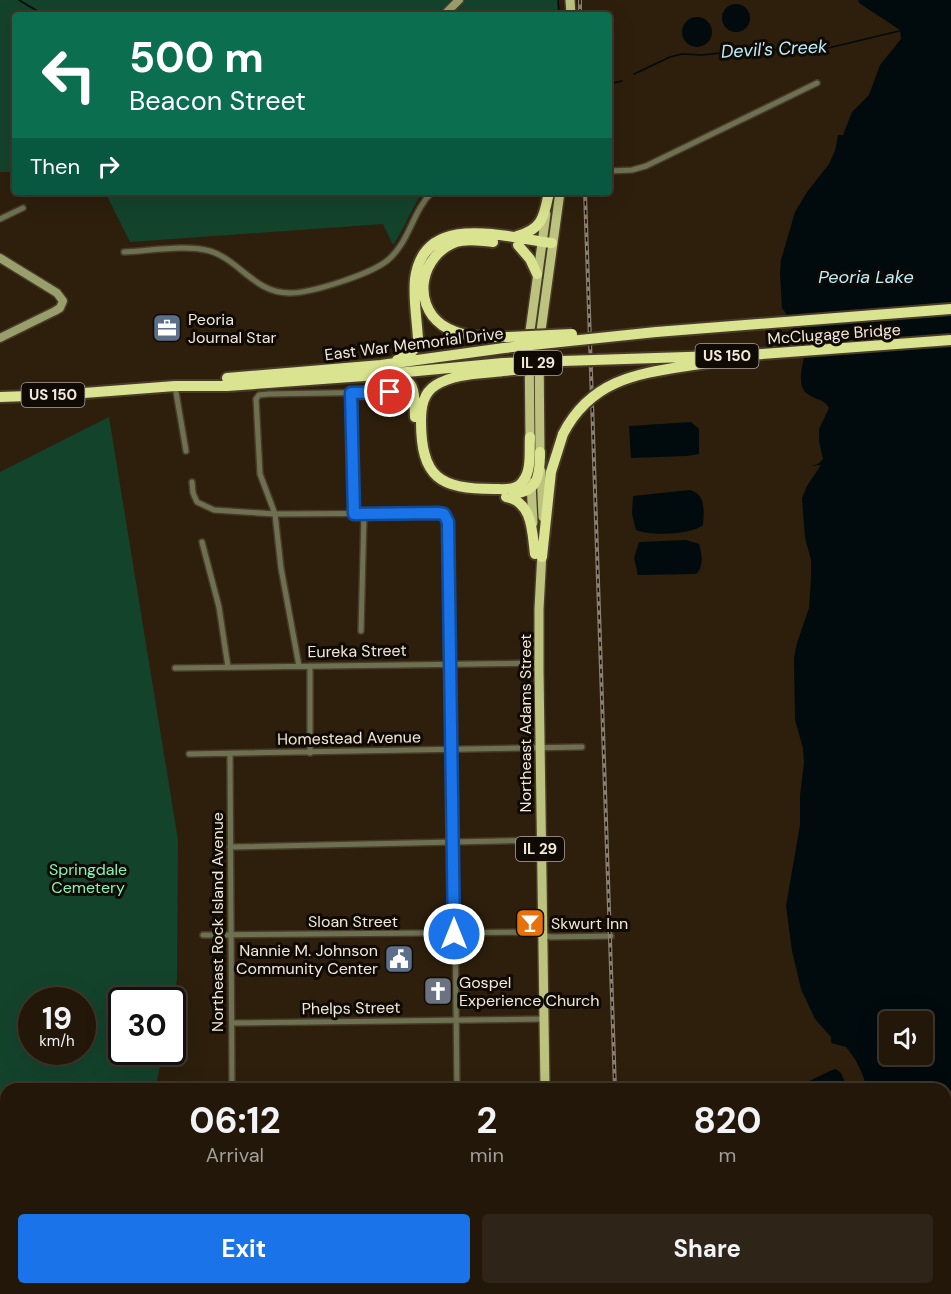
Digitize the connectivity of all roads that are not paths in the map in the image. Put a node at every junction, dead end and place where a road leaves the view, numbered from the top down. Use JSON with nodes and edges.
{"nodes":[{"id":1,"x":459,"y":0,"type":"edge"},
{"id":2,"x":447,"y":12,"type":"edge"},
{"id":3,"x":817,"y":83,"type":"dead end"},
{"id":4,"x":612,"y":171,"type":"edge"},
{"id":5,"x":429,"y":195,"type":"edge"},
{"id":6,"x":548,"y":195,"type":"edge"},
{"id":7,"x":549,"y":195,"type":"edge"},
{"id":8,"x":559,"y":195,"type":"edge"},
{"id":9,"x":23,"y":208,"type":"dead end"},
{"id":10,"x":0,"y":219,"type":"edge"},
{"id":11,"x":502,"y":236,"type":"junction"},
{"id":12,"x":518,"y":245,"type":"junction"},
{"id":13,"x":546,"y":246,"type":"junction"},
{"id":14,"x":124,"y":252,"type":"dead end"},
{"id":15,"x":0,"y":258,"type":"edge"},
{"id":16,"x":537,"y":274,"type":"junction"},
{"id":17,"x":951,"y":309,"type":"edge"},
{"id":18,"x":0,"y":338,"type":"edge"},
{"id":19,"x":951,"y":340,"type":"edge"},
{"id":20,"x":505,"y":342,"type":"junction"},
{"id":21,"x":749,"y":356,"type":"junction"},
{"id":22,"x":503,"y":367,"type":"junction"},
{"id":23,"x":356,"y":372,"type":"junction"},
{"id":24,"x":175,"y":386,"type":"junction"},
{"id":25,"x":351,"y":393,"type":"junction"},
{"id":26,"x":397,"y":394,"type":"dead end"},
{"id":27,"x":0,"y":397,"type":"edge"},
{"id":28,"x":530,"y":436,"type":"junction"},
{"id":29,"x":186,"y":451,"type":"dead end"},
{"id":30,"x":540,"y":452,"type":"junction"},
{"id":31,"x":192,"y":483,"type":"dead end"},
{"id":32,"x":531,"y":488,"type":"junction"},
{"id":33,"x":470,"y":494,"type":"junction"},
{"id":34,"x":274,"y":514,"type":"junction"},
{"id":35,"x":354,"y":514,"type":"junction"},
{"id":36,"x":364,"y":514,"type":"junction"},
{"id":37,"x":202,"y":542,"type":"dead end"},
{"id":38,"x":538,"y":555,"type":"junction"},
{"id":39,"x":361,"y":631,"type":"dead end"},
{"id":40,"x":452,"y":663,"type":"junction"},
{"id":41,"x":539,"y":663,"type":"junction"},
{"id":42,"x":299,"y":666,"type":"junction"},
{"id":43,"x":310,"y":666,"type":"junction"},
{"id":44,"x":228,"y":667,"type":"junction"},
{"id":45,"x":175,"y":668,"type":"dead end"},
{"id":46,"x":582,"y":747,"type":"dead end"},
{"id":47,"x":539,"y":748,"type":"junction"},
{"id":48,"x":453,"y":750,"type":"junction"},
{"id":49,"x":310,"y":753,"type":"junction"},
{"id":50,"x":189,"y":754,"type":"dead end"},
{"id":51,"x":230,"y":754,"type":"junction"},
{"id":52,"x":540,"y":840,"type":"junction"},
{"id":53,"x":454,"y":843,"type":"junction"},
{"id":54,"x":230,"y":847,"type":"junction"},
{"id":55,"x":454,"y":934,"type":"junction"},
{"id":56,"x":203,"y":935,"type":"dead end"},
{"id":57,"x":230,"y":935,"type":"junction"},
{"id":58,"x":542,"y":935,"type":"junction"},
{"id":59,"x":611,"y":936,"type":"dead end"},
{"id":60,"x":543,"y":1019,"type":"junction"},
{"id":61,"x":456,"y":1020,"type":"junction"},
{"id":62,"x":232,"y":1023,"type":"junction"},
{"id":63,"x":232,"y":1083,"type":"edge"},
{"id":64,"x":457,"y":1083,"type":"edge"},
{"id":65,"x":544,"y":1083,"type":"edge"}],
"edges":[{"from":1,"to":2,"type":"street"},
{"from":3,"to":4,"type":"street"},
{"from":5,"to":14,"type":"street"},
{"from":6,"to":11,"type":"highway"},
{"from":7,"to":13,"type":"main road","name":"Northeast Adams Street","number":"IL 29"},
{"from":8,"to":13,"type":"main road","name":"Northeast Adams Street","number":"IL 29"},
{"from":9,"to":10,"type":"street"},
{"from":11,"to":13,"type":"highway"},
{"from":11,"to":23,"type":"highway"},
{"from":12,"to":13,"type":"highway"},
{"from":12,"to":16,"type":"highway"},
{"from":12,"to":20,"type":"highway"},
{"from":13,"to":16,"type":"main road","name":"Northeast Adams Street","number":"IL 29"},
{"from":13,"to":30,"type":"main road","name":"Northeast Adams Street","number":"IL 29"},
{"from":15,"to":18,"type":"street"},
{"from":16,"to":28,"type":"main road","name":"Northeast Adams Street","number":"IL 29"},
{"from":17,"to":20,"type":"highway","name":"McClugage Bridge","number":"US 150","bridge":true},
{"from":19,"to":21,"type":"highway","name":"McClugage Bridge","number":"US 150","bridge":true},
{"from":20,"to":23,"type":"highway","name":"East War Memorial Drive","number":"US 150"},
{"from":21,"to":22,"type":"highway","name":"McClugage Bridge","number":"US 150","bridge":true},
{"from":21,"to":38,"type":"highway","bridge":true},
{"from":22,"to":23,"type":"highway","name":"East War Memorial Drive","number":"US 150"},
{"from":22,"to":28,"type":"highway"},
{"from":23,"to":24,"type":"highway","name":"East War Memorial Drive","number":"US 150"},
{"from":23,"to":33,"type":"highway"},
{"from":24,"to":27,"type":"highway","name":"East War Memorial Drive","number":"US 150"},
{"from":24,"to":29,"type":"street"},
{"from":25,"to":26,"type":"street"},
{"from":25,"to":34,"type":"street"},
{"from":25,"to":35,"type":"street"},
{"from":28,"to":32,"type":"main road","name":"Northeast Adams Street","number":"IL 29"},
{"from":30,"to":32,"type":"highway"},
{"from":30,"to":38,"type":"main road","name":"Northeast Adams Street","number":"IL 29"},
{"from":31,"to":34,"type":"street"},
{"from":32,"to":33,"type":"highway"},
{"from":32,"to":38,"type":"main road","name":"Northeast Adams Street","number":"IL 29"},
{"from":33,"to":38,"type":"highway"},
{"from":34,"to":35,"type":"street"},
{"from":34,"to":42,"type":"street"},
{"from":35,"to":36,"type":"street"},
{"from":36,"to":39,"type":"street"},
{"from":36,"to":40,"type":"street"},
{"from":37,"to":44,"type":"street"},
{"from":38,"to":41,"type":"main road","name":"Northeast Adams Street","number":"IL 29"},
{"from":40,"to":41,"type":"street","name":"Eureka Street"},
{"from":40,"to":43,"type":"street","name":"Eureka Street"},
{"from":40,"to":48,"type":"street"},
{"from":41,"to":47,"type":"main road","name":"Northeast Adams Street","number":"IL 29"},
{"from":42,"to":43,"type":"street","name":"Eureka Street"},
{"from":42,"to":44,"type":"street","name":"Eureka Street"},
{"from":43,"to":49,"type":"street"},
{"from":44,"to":45,"type":"street","name":"Eureka Street"},
{"from":46,"to":47,"type":"street","name":"Homestead Avenue"},
{"from":47,"to":48,"type":"street","name":"Homestead Avenue"},
{"from":47,"to":52,"type":"main road","name":"Northeast Adams Street","number":"IL 29"},
{"from":48,"to":49,"type":"street","name":"Homestead Avenue"},
{"from":48,"to":53,"type":"street"},
{"from":49,"to":51,"type":"street","name":"Homestead Avenue"},
{"from":50,"to":51,"type":"street","name":"Homestead Avenue"},
{"from":51,"to":54,"type":"street","name":"Northeast Rock Island Avenue"},
{"from":52,"to":53,"type":"street"},
{"from":52,"to":58,"type":"main road","name":"Northeast Adams Street","number":"IL 29"},
{"from":53,"to":54,"type":"street"},
{"from":53,"to":55,"type":"street"},
{"from":54,"to":57,"type":"street","name":"Northeast Rock Island Avenue"},
{"from":55,"to":57,"type":"street","name":"Sloan Street"},
{"from":55,"to":58,"type":"street","name":"Sloan Street"},
{"from":55,"to":61,"type":"street"},
{"from":56,"to":57,"type":"street","name":"Sloan Street"},
{"from":57,"to":62,"type":"street","name":"Northeast Rock Island Avenue"},
{"from":58,"to":59,"type":"street","name":"Sloan Street"},
{"from":58,"to":60,"type":"main road","name":"Northeast Adams Street","number":"IL 29"},
{"from":60,"to":61,"type":"street","name":"Phelps Street"},
{"from":60,"to":65,"type":"main road","name":"Northeast Adams Street","number":"IL 29"},
{"from":61,"to":62,"type":"street","name":"Phelps Street"},
{"from":61,"to":64,"type":"street"},
{"from":62,"to":63,"type":"street","name":"Northeast Rock Island Avenue"}]}
